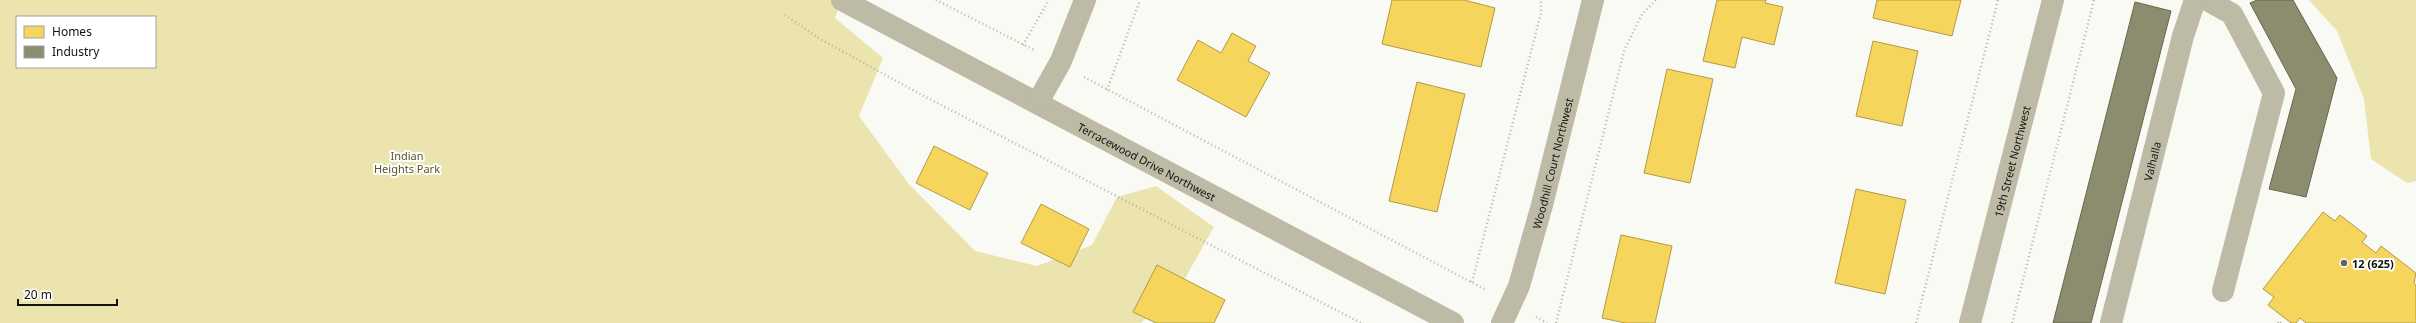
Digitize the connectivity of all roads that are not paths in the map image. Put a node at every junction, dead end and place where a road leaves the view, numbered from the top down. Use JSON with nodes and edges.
{"nodes":[{"id":1,"x":842,"y":0,"type":"edge"},
{"id":2,"x":1085,"y":0,"type":"edge"},
{"id":3,"x":1593,"y":0,"type":"edge"},
{"id":4,"x":2053,"y":0,"type":"edge"},
{"id":5,"x":2195,"y":0,"type":"edge"},
{"id":6,"x":2207,"y":0,"type":"edge"},
{"id":7,"x":1038,"y":102,"type":"junction"},
{"id":8,"x":2223,"y":291,"type":"dead end"},
{"id":9,"x":1453,"y":323,"type":"edge"},
{"id":10,"x":1502,"y":323,"type":"edge"},
{"id":11,"x":1970,"y":323,"type":"edge"},
{"id":12,"x":2111,"y":323,"type":"edge"}],
"edges":[{"from":1,"to":7,"type":"street","name":"Terracewood Drive Northwest"},
{"from":2,"to":7,"type":"street"},
{"from":3,"to":10,"type":"street","name":"Woodhill Court Northwest"},
{"from":4,"to":11,"type":"street","name":"19th Street Northwest"},
{"from":5,"to":12,"type":"street","name":"Valhalla"},
{"from":6,"to":8,"type":"street"},
{"from":7,"to":9,"type":"street","name":"Terracewood Drive Northwest"}]}
